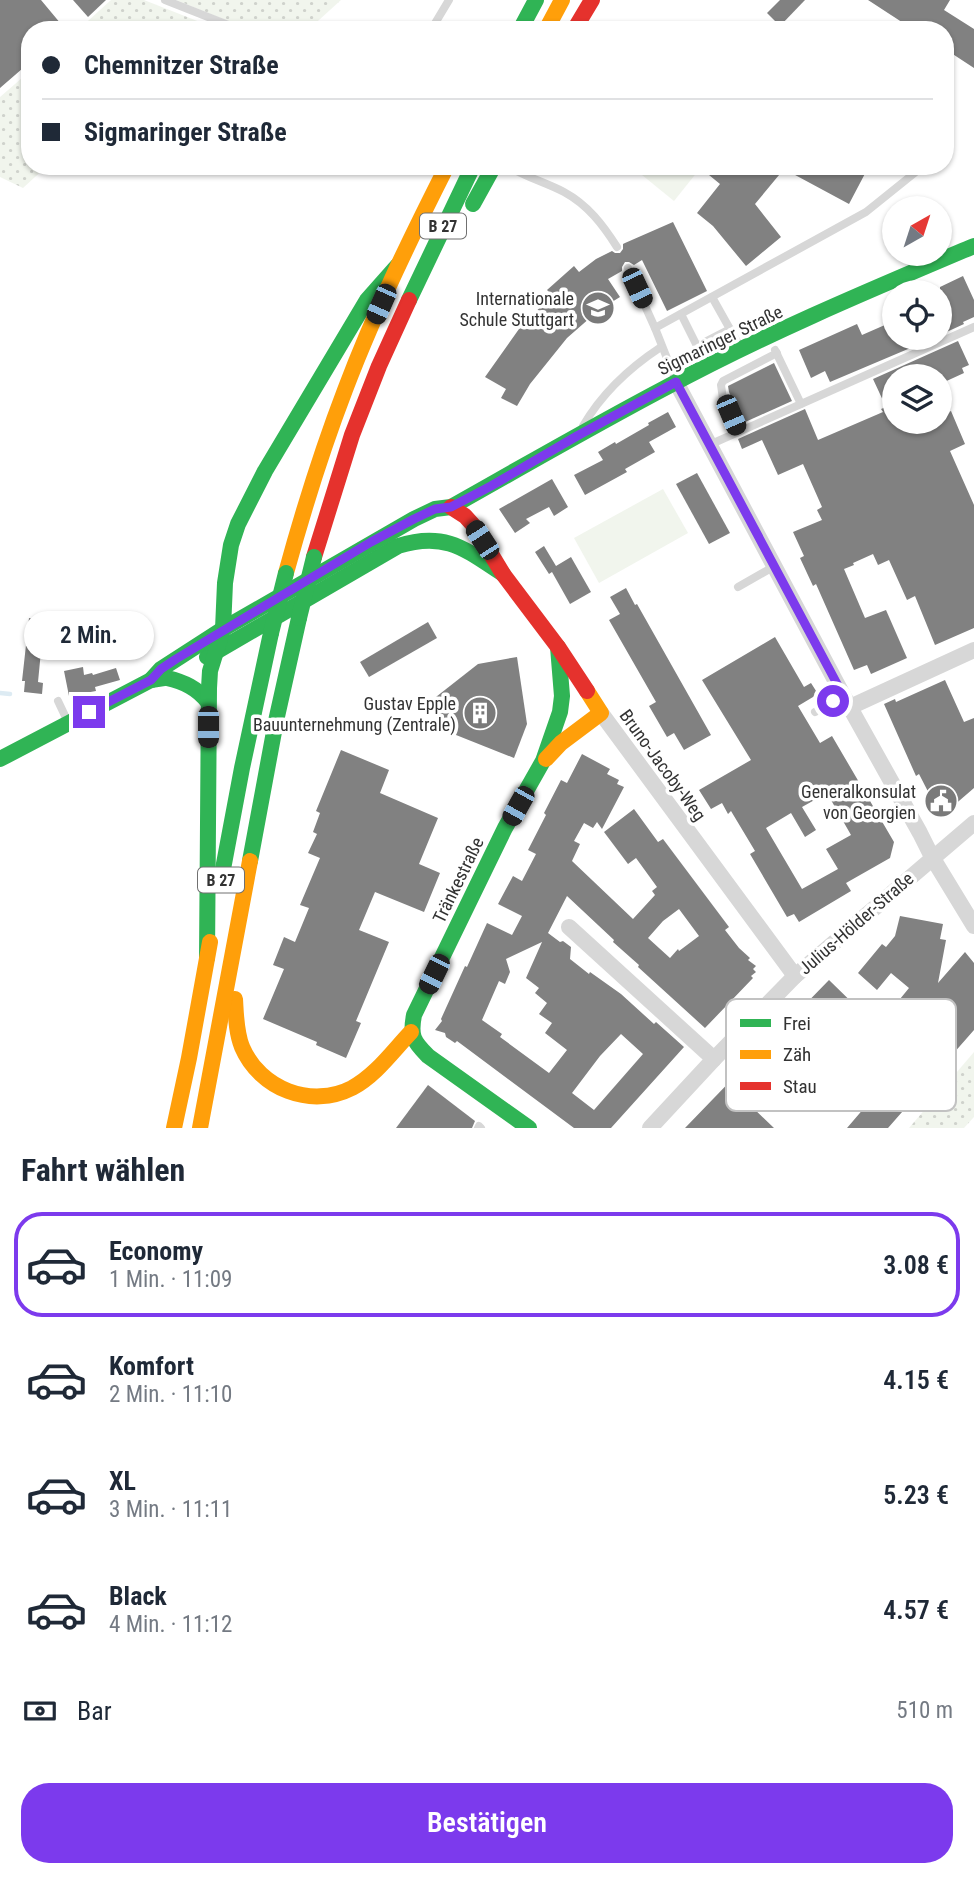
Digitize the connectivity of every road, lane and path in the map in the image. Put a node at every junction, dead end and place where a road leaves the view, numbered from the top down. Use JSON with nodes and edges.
{"nodes":[{"id":1,"x":165,"y":0,"type":"edge"},
{"id":2,"x":449,"y":0,"type":"edge"},
{"id":3,"x":536,"y":0,"type":"edge"},
{"id":4,"x":592,"y":0,"type":"edge"},
{"id":5,"x":218,"y":21,"type":"edge"},
{"id":6,"x":436,"y":21,"type":"edge"},
{"id":7,"x":525,"y":21,"type":"edge"},
{"id":8,"x":579,"y":21,"type":"edge"},
{"id":9,"x":443,"y":175,"type":"edge"},
{"id":10,"x":468,"y":175,"type":"edge"},
{"id":11,"x":490,"y":175,"type":"edge"},
{"id":12,"x":523,"y":175,"type":"edge"},
{"id":13,"x":912,"y":175,"type":"edge"},
{"id":14,"x":974,"y":246,"type":"edge"},
{"id":15,"x":617,"y":247,"type":"dead end"},
{"id":16,"x":398,"y":265,"type":"junction"},
{"id":17,"x":628,"y":268,"type":"dead end"},
{"id":18,"x":415,"y":286,"type":"junction"},
{"id":19,"x":712,"y":296,"type":"junction"},
{"id":20,"x":681,"y":314,"type":"junction"},
{"id":21,"x":974,"y":327,"type":"edge"},
{"id":22,"x":655,"y":328,"type":"junction"},
{"id":23,"x":730,"y":329,"type":"junction"},
{"id":24,"x":769,"y":337,"type":"junction"},
{"id":25,"x":662,"y":347,"type":"junction"},
{"id":26,"x":741,"y":349,"type":"junction"},
{"id":27,"x":777,"y":353,"type":"junction"},
{"id":28,"x":676,"y":382,"type":"junction"},
{"id":29,"x":802,"y":404,"type":"junction"},
{"id":30,"x":738,"y":432,"type":"junction"},
{"id":31,"x":577,"y":436,"type":"junction"},
{"id":32,"x":709,"y":445,"type":"junction"},
{"id":33,"x":491,"y":486,"type":"junction"},
{"id":34,"x":451,"y":507,"type":"junction"},
{"id":35,"x":474,"y":526,"type":"junction"},
{"id":36,"x":449,"y":542,"type":"junction"},
{"id":37,"x":773,"y":567,"type":"junction"},
{"id":38,"x":503,"y":574,"type":"junction"},
{"id":39,"x":738,"y":587,"type":"dead end"},
{"id":40,"x":223,"y":629,"type":"junction"},
{"id":41,"x":251,"y":632,"type":"junction"},
{"id":42,"x":558,"y":647,"type":"junction"},
{"id":43,"x":974,"y":650,"type":"edge"},
{"id":44,"x":215,"y":652,"type":"junction"},
{"id":45,"x":159,"y":679,"type":"junction"},
{"id":46,"x":58,"y":701,"type":"dead end"},
{"id":47,"x":847,"y":701,"type":"junction"},
{"id":48,"x":208,"y":702,"type":"junction"},
{"id":49,"x":815,"y":712,"type":"dead end"},
{"id":50,"x":601,"y":713,"type":"junction"},
{"id":51,"x":68,"y":723,"type":"junction"},
{"id":52,"x":0,"y":759,"type":"edge"},
{"id":53,"x":543,"y":761,"type":"junction"},
{"id":54,"x":974,"y":823,"type":"edge"},
{"id":55,"x":932,"y":857,"type":"junction"},
{"id":56,"x":974,"y":926,"type":"edge"},
{"id":57,"x":569,"y":927,"type":"dead end"},
{"id":58,"x":207,"y":958,"type":"junction"},
{"id":59,"x":232,"y":963,"type":"junction"},
{"id":60,"x":795,"y":976,"type":"junction"},
{"id":61,"x":772,"y":999,"type":"edge"},
{"id":62,"x":411,"y":1032,"type":"junction"},
{"id":63,"x":726,"y":1046,"type":"edge"},
{"id":64,"x":714,"y":1059,"type":"junction"},
{"id":65,"x":520,"y":1126,"type":"edge"},
{"id":66,"x":174,"y":1128,"type":"edge"},
{"id":67,"x":200,"y":1128,"type":"edge"},
{"id":68,"x":650,"y":1128,"type":"edge"}],
"edges":[{"from":1,"to":5,"type":"lane"},
{"from":2,"to":6,"type":"lane"},
{"from":3,"to":7,"type":"main road"},
{"from":4,"to":8,"type":"main road"},
{"from":9,"to":16,"type":"main road","number":"B 27"},
{"from":10,"to":18,"type":"main road","number":"B 27"},
{"from":11,"to":18,"type":"main road"},
{"from":12,"to":15,"type":"lane"},
{"from":13,"to":19,"type":"lane"},
{"from":14,"to":24,"type":"main road","name":"Sigmaringer Straße"},
{"from":16,"to":40,"type":"main road","number":"B 27"},
{"from":16,"to":58,"type":"main road","number":"B 27","bridge":true},
{"from":17,"to":22,"type":"lane"},
{"from":18,"to":59,"type":"main road","number":"B 27","bridge":true},
{"from":19,"to":20,"type":"lane"},
{"from":19,"to":23,"type":"lane"},
{"from":20,"to":22,"type":"lane"},
{"from":20,"to":23,"type":"lane"},
{"from":21,"to":29,"type":"lane"},
{"from":22,"to":25,"type":"lane"},
{"from":23,"to":26,"type":"lane"},
{"from":24,"to":26,"type":"main road","name":"Sigmaringer Straße"},
{"from":24,"to":27,"type":"lane"},
{"from":25,"to":28,"type":"lane"},
{"from":25,"to":31,"type":"lane"},
{"from":26,"to":28,"type":"main road","name":"Sigmaringer Straße"},
{"from":27,"to":29,"type":"lane"},
{"from":27,"to":30,"type":"lane"},
{"from":28,"to":31,"type":"main road","name":"Sigmaringer Straße"},
{"from":28,"to":32,"type":"street"},
{"from":29,"to":30,"type":"lane"},
{"from":30,"to":32,"type":"lane"},
{"from":31,"to":33,"type":"main road","name":"Sigmaringer Straße"},
{"from":32,"to":37,"type":"street"},
{"from":33,"to":34,"type":"main road","name":"Sigmaringer Straße"},
{"from":33,"to":35,"type":"main road"},
{"from":34,"to":35,"type":"main road","name":"Bruno-Jacoby-Weg"},
{"from":34,"to":40,"type":"main road","name":"Sigmaringer Straße"},
{"from":35,"to":36,"type":"main road"},
{"from":35,"to":38,"type":"main road","name":"Bruno-Jacoby-Weg"},
{"from":36,"to":38,"type":"main road","name":"Bruno-Jacoby-Weg"},
{"from":36,"to":41,"type":"main road","name":"Sigmaringer Straße"},
{"from":37,"to":39,"type":"lane"},
{"from":37,"to":47,"type":"street"},
{"from":38,"to":42,"type":"main road","name":"Bruno-Jacoby-Weg"},
{"from":40,"to":41,"type":"main road"},
{"from":40,"to":44,"type":"main road"},
{"from":40,"to":45,"type":"main road","name":"Sigmaringer Straße"},
{"from":41,"to":44,"type":"main road","name":"Sigmaringer Straße"},
{"from":42,"to":50,"type":"main road","name":"Bruno-Jacoby-Weg"},
{"from":42,"to":53,"type":"main road","name":"Tränkestraße"},
{"from":43,"to":47,"type":"street"},
{"from":44,"to":45,"type":"main road","name":"Sigmaringer Straße"},
{"from":44,"to":48,"type":"main road"},
{"from":45,"to":48,"type":"main road"},
{"from":45,"to":51,"type":"main road","name":"Sigmaringer Straße"},
{"from":46,"to":51,"type":"lane"},
{"from":47,"to":49,"type":"lane"},
{"from":47,"to":55,"type":"street"},
{"from":48,"to":58,"type":"main road"},
{"from":50,"to":53,"type":"main road","name":"Tränkestraße"},
{"from":50,"to":60,"type":"street","name":"Bruno-Jacoby-Weg"},
{"from":51,"to":52,"type":"main road","name":"Sigmaringer Straße"},
{"from":53,"to":62,"type":"main road","name":"Tränkestraße"},
{"from":54,"to":55,"type":"street","name":"Julius-Hölder-Straße"},
{"from":55,"to":56,"type":"street"},
{"from":55,"to":60,"type":"street","name":"Julius-Hölder-Straße"},
{"from":57,"to":64,"type":"street"},
{"from":58,"to":66,"type":"main road","number":"B 27"},
{"from":59,"to":62,"type":"main road"},
{"from":59,"to":67,"type":"main road","number":"B 27"},
{"from":60,"to":61,"type":"street","name":"Julius-Hölder-Straße"},
{"from":62,"to":65,"type":"main road"},
{"from":63,"to":64,"type":"street","name":"Julius-Hölder-Straße"},
{"from":64,"to":68,"type":"street","name":"Julius-Hölder-Straße"}]}
